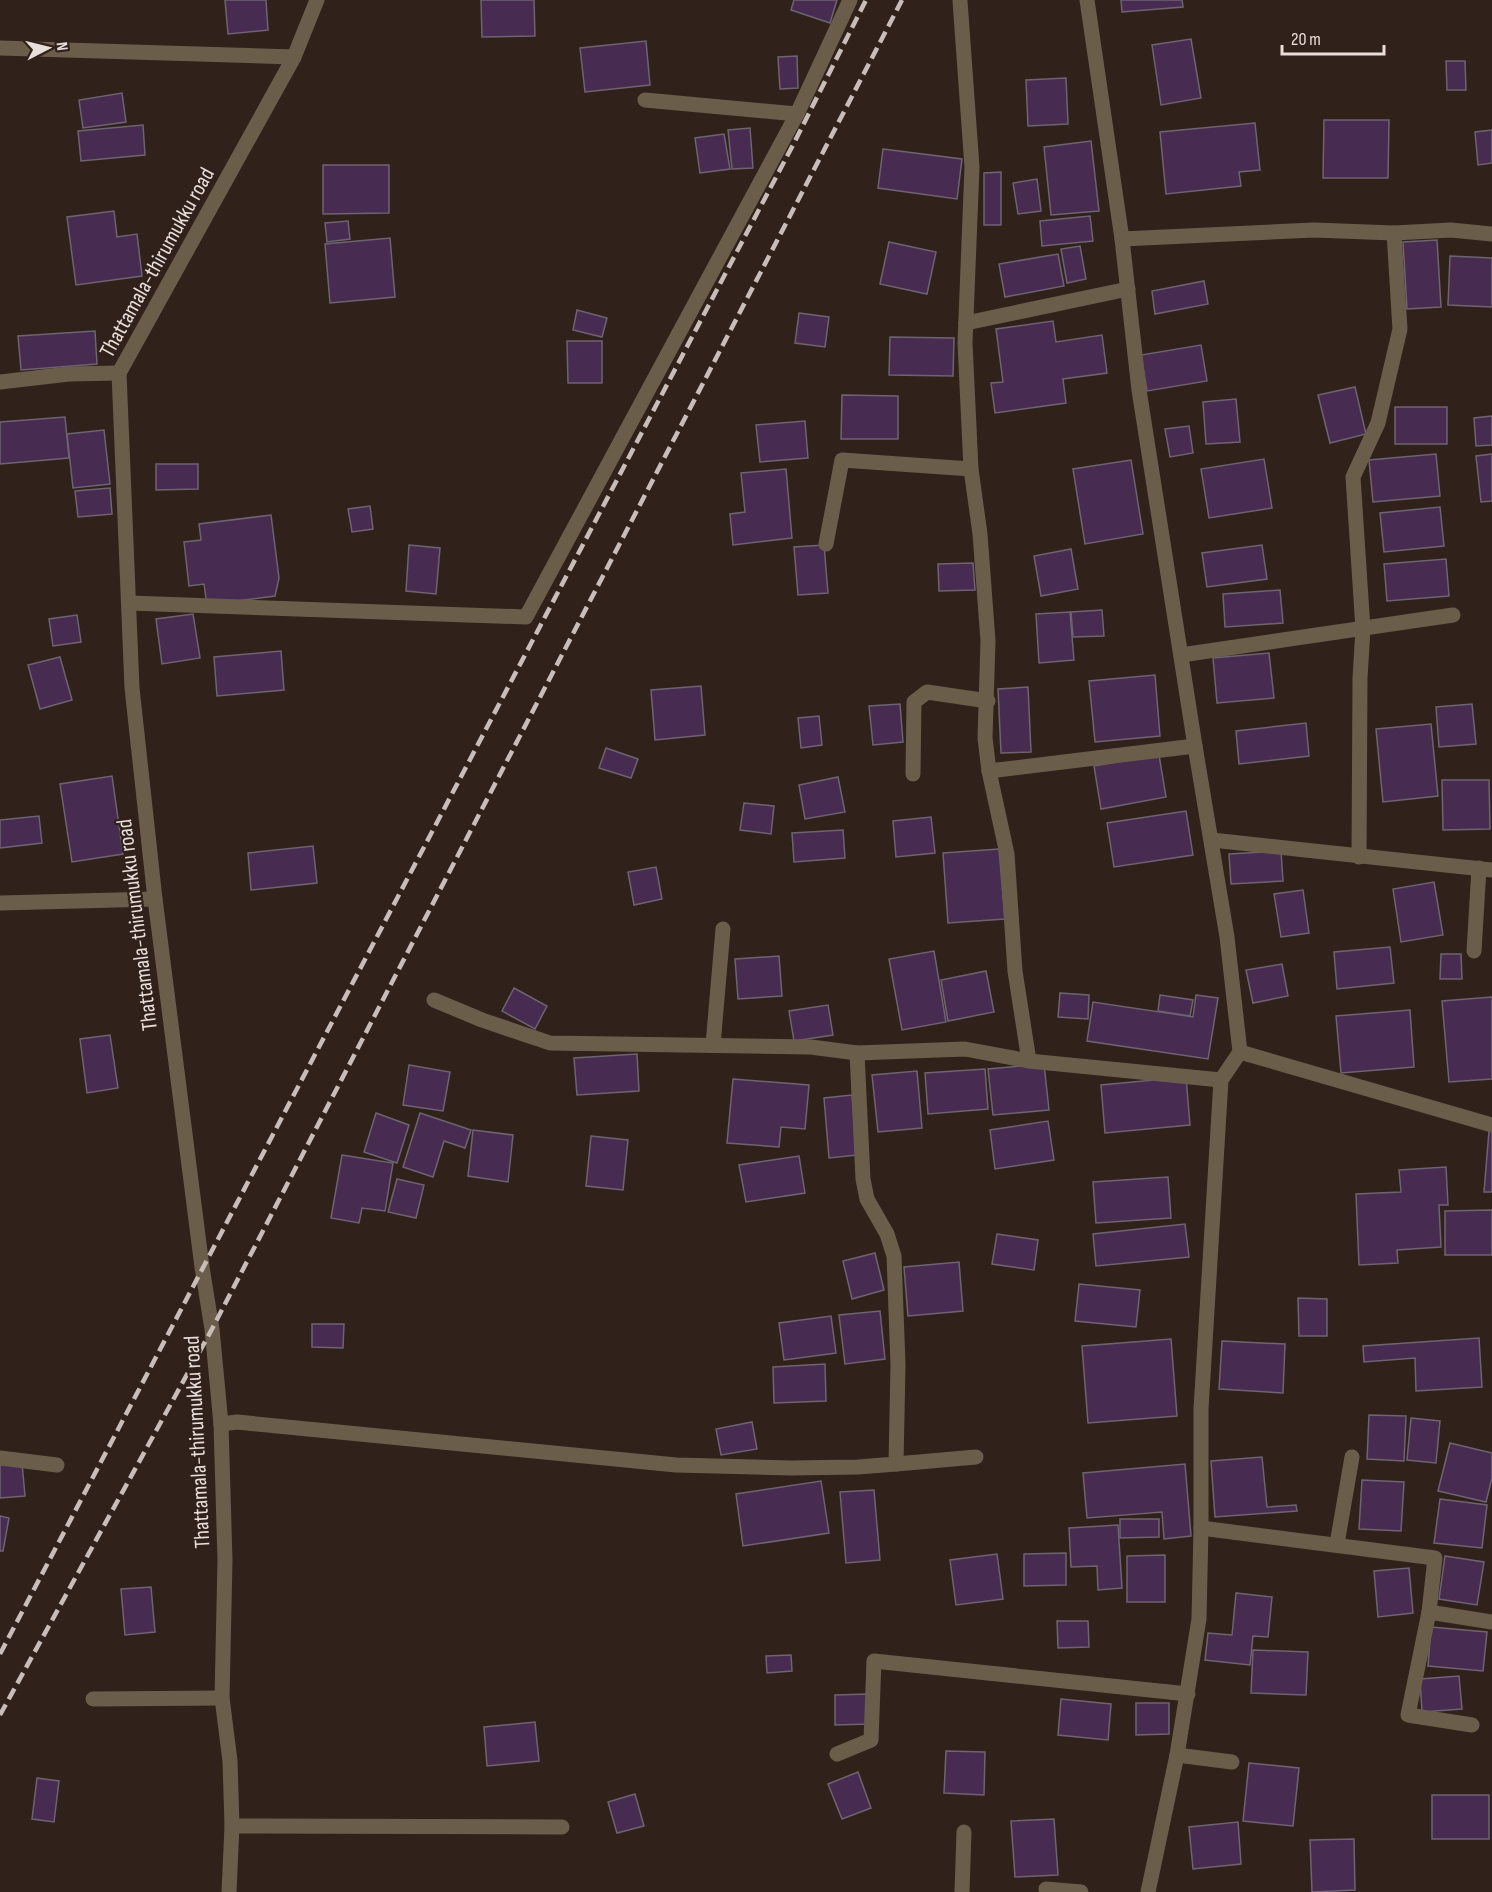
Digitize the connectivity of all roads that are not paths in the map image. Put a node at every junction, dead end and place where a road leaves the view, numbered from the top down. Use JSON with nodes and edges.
{"nodes":[{"id":1,"x":316,"y":0,"type":"edge"},
{"id":2,"x":850,"y":0,"type":"edge"},
{"id":3,"x":1087,"y":0,"type":"edge"},
{"id":4,"x":960,"y":1,"type":"edge"},
{"id":5,"x":0,"y":48,"type":"edge"},
{"id":6,"x":294,"y":57,"type":"junction"},
{"id":7,"x":645,"y":100,"type":"dead end"},
{"id":8,"x":797,"y":114,"type":"junction"},
{"id":9,"x":1394,"y":233,"type":"junction"},
{"id":10,"x":1492,"y":234,"type":"edge"},
{"id":11,"x":1122,"y":239,"type":"junction"},
{"id":12,"x":1128,"y":289,"type":"junction"},
{"id":13,"x":966,"y":323,"type":"junction"},
{"id":14,"x":119,"y":373,"type":"junction"},
{"id":15,"x":0,"y":382,"type":"edge"},
{"id":16,"x":971,"y":469,"type":"junction"},
{"id":17,"x":826,"y":544,"type":"dead end"},
{"id":18,"x":129,"y":603,"type":"junction"},
{"id":19,"x":1453,"y":615,"type":"dead end"},
{"id":20,"x":1363,"y":629,"type":"junction"},
{"id":21,"x":1181,"y":655,"type":"junction"},
{"id":22,"x":988,"y":701,"type":"junction"},
{"id":23,"x":1195,"y":746,"type":"junction"},
{"id":24,"x":989,"y":771,"type":"junction"},
{"id":25,"x":913,"y":774,"type":"dead end"},
{"id":26,"x":1212,"y":840,"type":"junction"},
{"id":27,"x":1359,"y":857,"type":"junction"},
{"id":28,"x":1486,"y":869,"type":"edge"},
{"id":29,"x":155,"y":899,"type":"junction"},
{"id":30,"x":0,"y":903,"type":"edge"},
{"id":31,"x":723,"y":929,"type":"dead end"},
{"id":32,"x":1474,"y":951,"type":"dead end"},
{"id":33,"x":434,"y":1000,"type":"dead end"},
{"id":34,"x":713,"y":1046,"type":"junction"},
{"id":35,"x":1240,"y":1052,"type":"junction"},
{"id":36,"x":857,"y":1053,"type":"junction"},
{"id":37,"x":1029,"y":1060,"type":"junction"},
{"id":38,"x":1221,"y":1080,"type":"junction"},
{"id":39,"x":1492,"y":1125,"type":"edge"},
{"id":40,"x":221,"y":1424,"type":"junction"},
{"id":41,"x":1352,"y":1456,"type":"dead end"},
{"id":42,"x":976,"y":1457,"type":"dead end"},
{"id":43,"x":0,"y":1458,"type":"edge"},
{"id":44,"x":896,"y":1464,"type":"junction"},
{"id":45,"x":57,"y":1465,"type":"dead end"},
{"id":46,"x":1201,"y":1528,"type":"junction"},
{"id":47,"x":1337,"y":1544,"type":"junction"},
{"id":48,"x":1429,"y":1612,"type":"junction"},
{"id":49,"x":1492,"y":1622,"type":"edge"},
{"id":50,"x":1188,"y":1694,"type":"junction"},
{"id":51,"x":222,"y":1698,"type":"junction"},
{"id":52,"x":93,"y":1699,"type":"dead end"},
{"id":53,"x":1472,"y":1725,"type":"dead end"},
{"id":54,"x":837,"y":1754,"type":"dead end"},
{"id":55,"x":1177,"y":1755,"type":"junction"},
{"id":56,"x":1232,"y":1762,"type":"dead end"},
{"id":57,"x":232,"y":1826,"type":"junction"},
{"id":58,"x":562,"y":1827,"type":"dead end"},
{"id":59,"x":964,"y":1832,"type":"dead end"},
{"id":60,"x":1046,"y":1889,"type":"dead end"},
{"id":61,"x":229,"y":1892,"type":"edge"},
{"id":62,"x":962,"y":1892,"type":"edge"},
{"id":63,"x":1082,"y":1892,"type":"edge"},
{"id":64,"x":1148,"y":1892,"type":"edge"}],
"edges":[{"from":1,"to":6,"type":"street","name":"Thattamala-thirumukku road"},
{"from":2,"to":8,"type":"street"},
{"from":3,"to":11,"type":"street"},
{"from":4,"to":13,"type":"street"},
{"from":5,"to":6,"type":"street"},
{"from":6,"to":14,"type":"street","name":"Thattamala-thirumukku road"},
{"from":7,"to":8,"type":"street"},
{"from":8,"to":18,"type":"street"},
{"from":9,"to":10,"type":"street"},
{"from":9,"to":11,"type":"street"},
{"from":9,"to":20,"type":"street"},
{"from":11,"to":12,"type":"street"},
{"from":12,"to":13,"type":"street"},
{"from":12,"to":21,"type":"street"},
{"from":13,"to":16,"type":"street"},
{"from":14,"to":15,"type":"street"},
{"from":14,"to":18,"type":"street","name":"Thattamala-thirumukku road"},
{"from":16,"to":17,"type":"street"},
{"from":16,"to":22,"type":"street"},
{"from":18,"to":29,"type":"street","name":"Thattamala-thirumukku road"},
{"from":19,"to":20,"type":"street"},
{"from":20,"to":21,"type":"street"},
{"from":20,"to":27,"type":"street"},
{"from":21,"to":23,"type":"street"},
{"from":22,"to":24,"type":"street"},
{"from":22,"to":25,"type":"street"},
{"from":23,"to":24,"type":"street"},
{"from":23,"to":26,"type":"street"},
{"from":24,"to":37,"type":"street"},
{"from":26,"to":27,"type":"street"},
{"from":26,"to":35,"type":"street"},
{"from":27,"to":28,"type":"street"},
{"from":28,"to":32,"type":"street"},
{"from":29,"to":30,"type":"street"},
{"from":29,"to":40,"type":"street","name":"Thattamala-thirumukku road"},
{"from":31,"to":34,"type":"street"},
{"from":33,"to":34,"type":"street"},
{"from":34,"to":36,"type":"street"},
{"from":35,"to":38,"type":"street"},
{"from":35,"to":39,"type":"street"},
{"from":36,"to":37,"type":"street"},
{"from":36,"to":44,"type":"street"},
{"from":37,"to":38,"type":"street"},
{"from":38,"to":46,"type":"street"},
{"from":40,"to":44,"type":"street"},
{"from":40,"to":51,"type":"street","name":"Thattamala-thirumukku road"},
{"from":41,"to":47,"type":"street"},
{"from":42,"to":44,"type":"street"},
{"from":43,"to":45,"type":"street"},
{"from":46,"to":47,"type":"street"},
{"from":46,"to":50,"type":"street"},
{"from":47,"to":48,"type":"street"},
{"from":48,"to":49,"type":"street"},
{"from":48,"to":53,"type":"street"},
{"from":50,"to":54,"type":"street"},
{"from":50,"to":55,"type":"street"},
{"from":51,"to":52,"type":"street"},
{"from":51,"to":57,"type":"street","name":"Thattamala-thirumukku road"},
{"from":55,"to":56,"type":"street"},
{"from":55,"to":64,"type":"street"},
{"from":57,"to":58,"type":"street"},
{"from":57,"to":61,"type":"street","name":"Thattamala-thirumukku road"},
{"from":59,"to":62,"type":"street"},
{"from":60,"to":63,"type":"street"}]}
